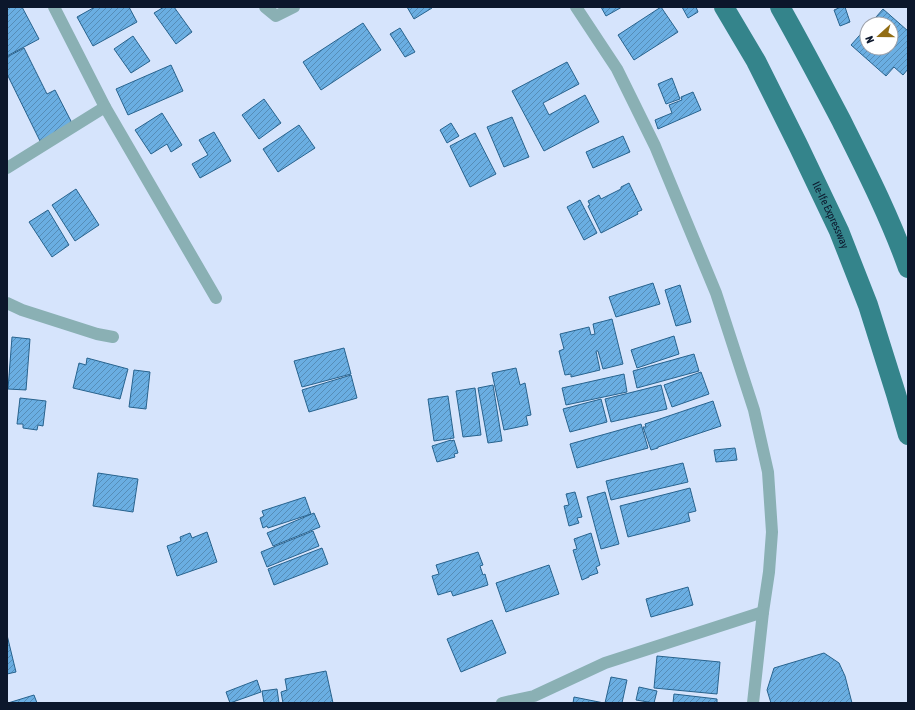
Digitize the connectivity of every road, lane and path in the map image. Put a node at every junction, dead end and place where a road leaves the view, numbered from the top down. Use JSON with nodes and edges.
{"nodes":[{"id":1,"x":54,"y":7,"type":"edge"},
{"id":2,"x":265,"y":7,"type":"edge"},
{"id":3,"x":294,"y":7,"type":"edge"},
{"id":4,"x":576,"y":7,"type":"edge"},
{"id":5,"x":724,"y":7,"type":"edge"},
{"id":6,"x":780,"y":7,"type":"edge"},
{"id":7,"x":105,"y":107,"type":"junction"},
{"id":8,"x":7,"y":168,"type":"edge"},
{"id":9,"x":908,"y":268,"type":"edge"},
{"id":10,"x":216,"y":298,"type":"dead end"},
{"id":11,"x":7,"y":303,"type":"edge"},
{"id":12,"x":113,"y":337,"type":"dead end"},
{"id":13,"x":908,"y":435,"type":"edge"},
{"id":14,"x":763,"y":612,"type":"junction"},
{"id":15,"x":502,"y":703,"type":"edge"},
{"id":16,"x":753,"y":703,"type":"edge"}],
"edges":[{"from":1,"to":7,"type":"street"},
{"from":2,"to":3,"type":"street"},
{"from":4,"to":14,"type":"street"},
{"from":5,"to":13,"type":"main road","name":"Ile-Ife Expressway"},
{"from":6,"to":9,"type":"main road"},
{"from":7,"to":8,"type":"street"},
{"from":7,"to":10,"type":"street"},
{"from":11,"to":12,"type":"street"},
{"from":14,"to":15,"type":"street"},
{"from":14,"to":16,"type":"street"}]}
